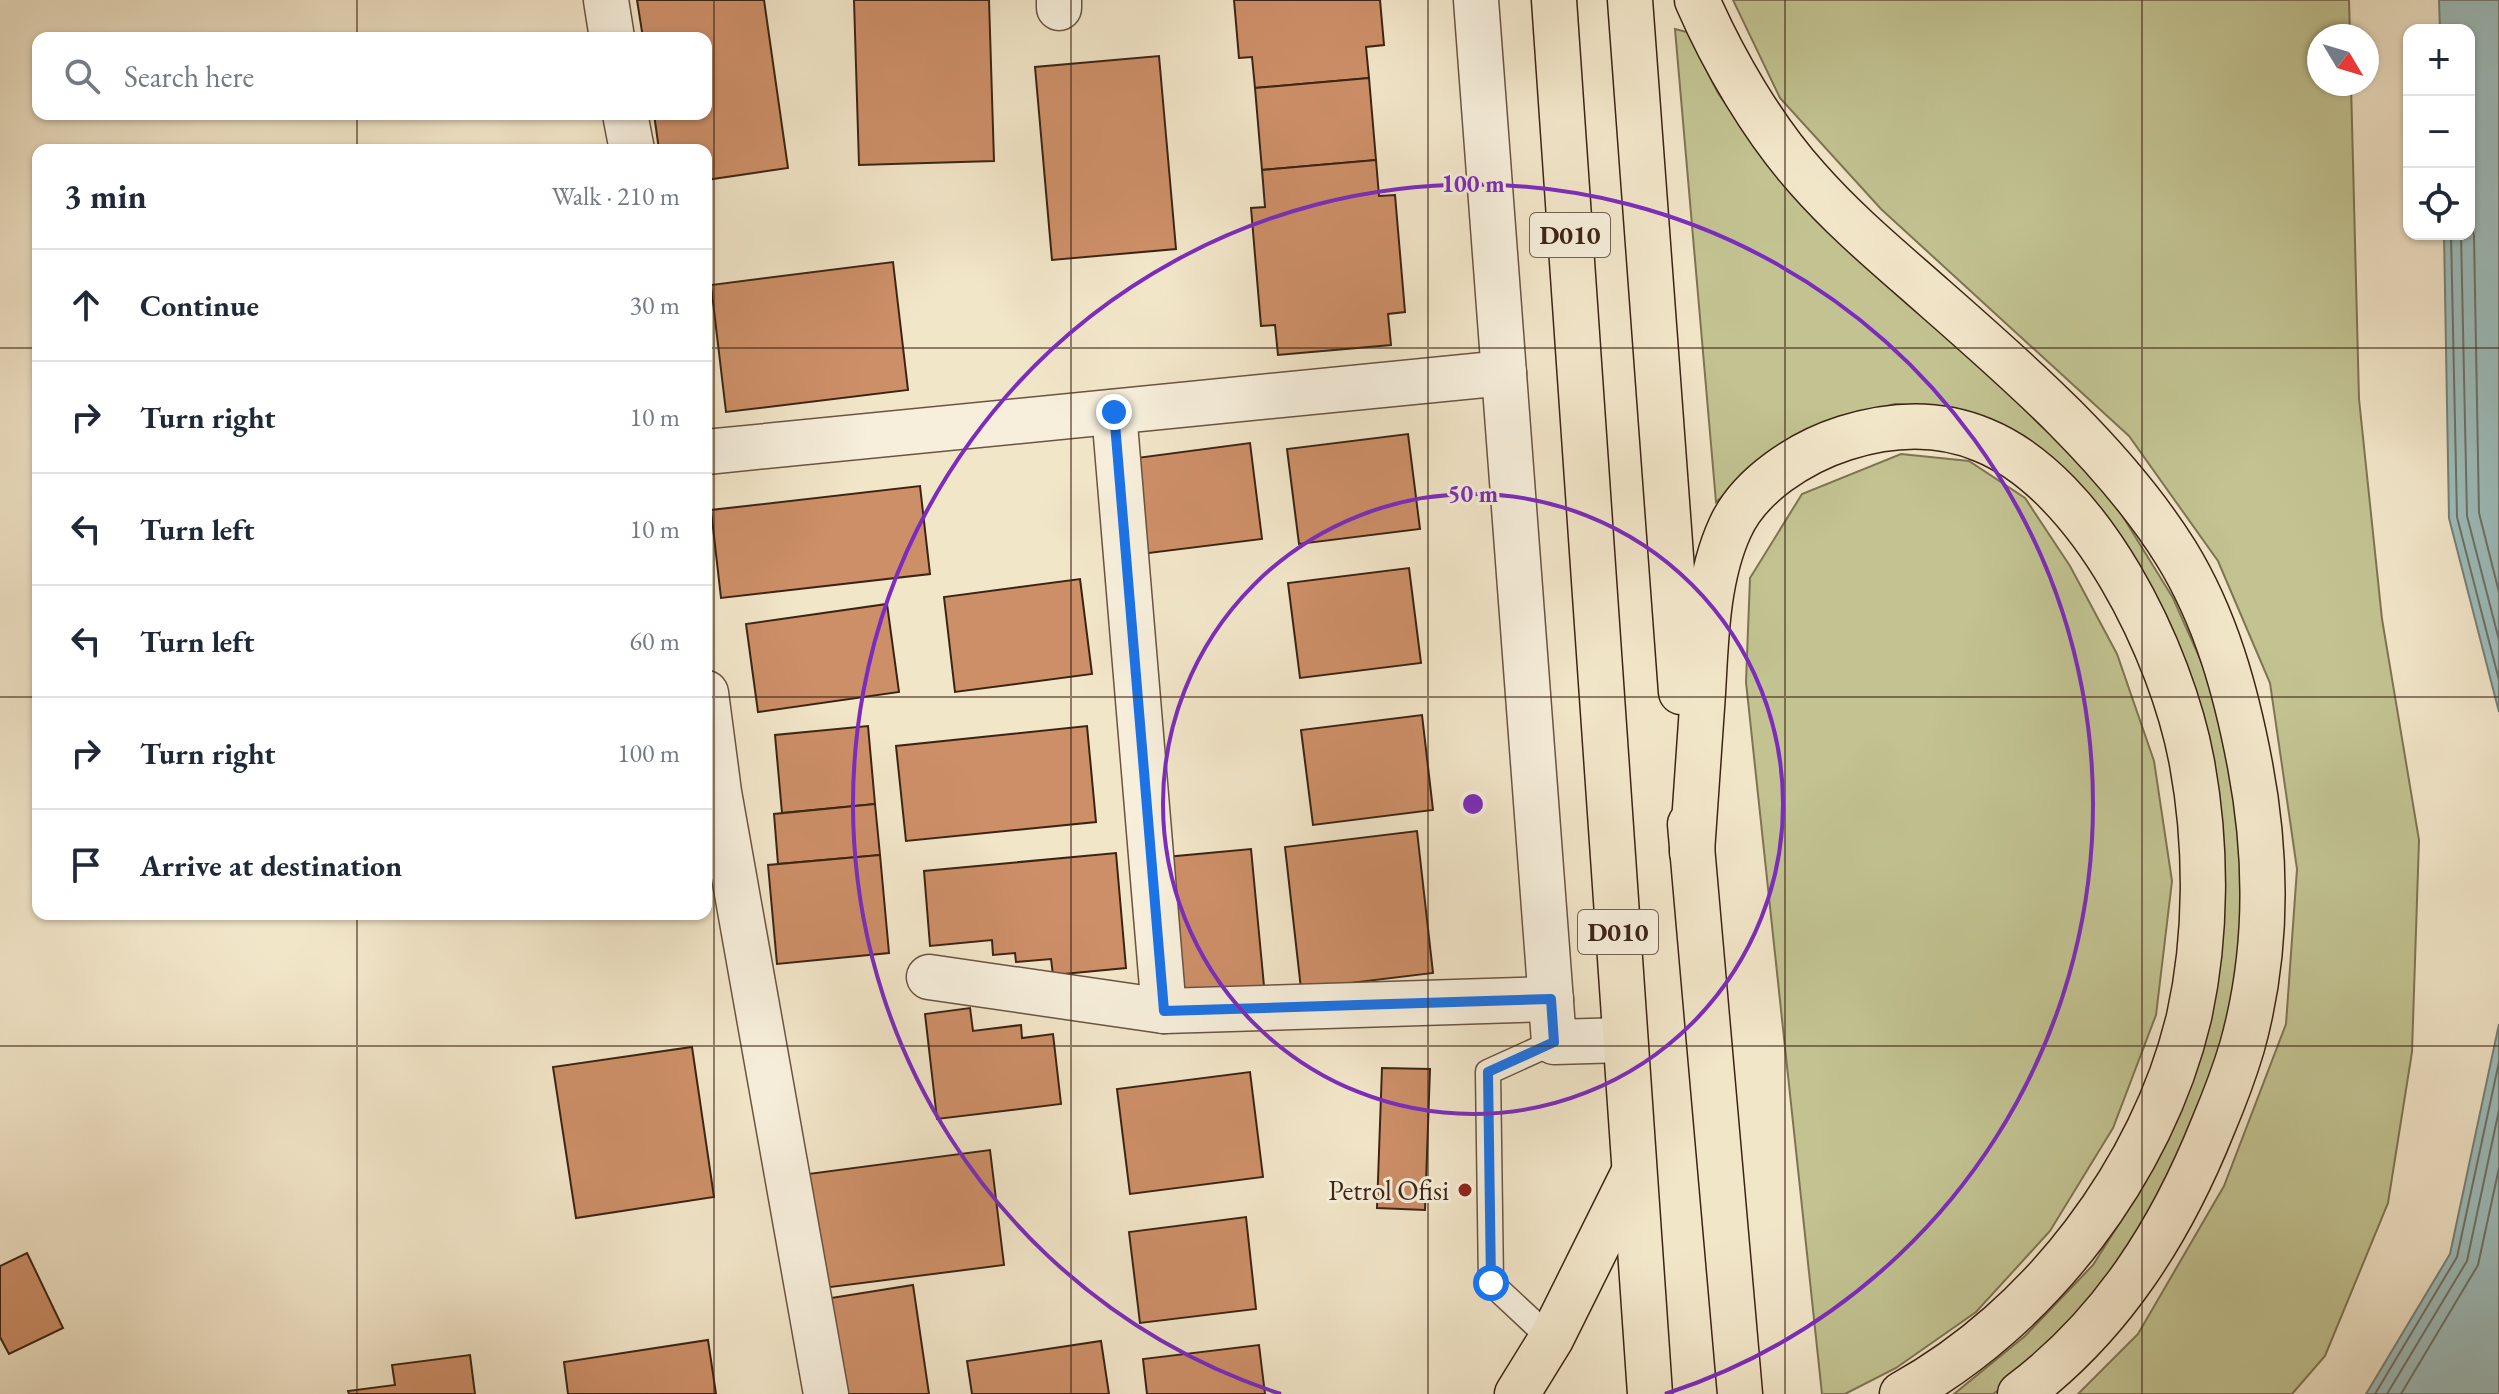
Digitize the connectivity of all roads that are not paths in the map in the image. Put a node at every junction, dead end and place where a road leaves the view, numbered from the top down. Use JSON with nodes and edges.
{"nodes":[{"id":1,"x":606,"y":0,"type":"edge"},
{"id":2,"x":1476,"y":0,"type":"edge"},
{"id":3,"x":1554,"y":0,"type":"edge"},
{"id":4,"x":1630,"y":0,"type":"edge"},
{"id":5,"x":1697,"y":0,"type":"edge"},
{"id":6,"x":611,"y":32,"type":"edge"},
{"id":7,"x":626,"y":120,"type":"edge"},
{"id":8,"x":631,"y":144,"type":"edge"},
{"id":9,"x":1504,"y":373,"type":"junction"},
{"id":10,"x":1114,"y":412,"type":"junction"},
{"id":11,"x":712,"y":451,"type":"edge"},
{"id":12,"x":712,"y":739,"type":"edge"},
{"id":13,"x":1692,"y":852,"type":"junction"},
{"id":14,"x":929,"y":977,"type":"dead end"},
{"id":15,"x":1551,"y":999,"type":"junction"},
{"id":16,"x":1164,"y":1011,"type":"junction"},
{"id":17,"x":1625,"y":1040,"type":"junction"},
{"id":18,"x":1554,"y":1042,"type":"junction"},
{"id":19,"x":1634,"y":1172,"type":"junction"},
{"id":20,"x":1551,"y":1339,"type":"junction"},
{"id":21,"x":1914,"y":1388,"type":"edge"},
{"id":22,"x":826,"y":1394,"type":"edge"},
{"id":23,"x":1517,"y":1394,"type":"edge"},
{"id":24,"x":1650,"y":1394,"type":"edge"},
{"id":25,"x":1740,"y":1394,"type":"edge"},
{"id":26,"x":2020,"y":1394,"type":"edge"}],
"edges":[{"from":1,"to":6,"type":"street"},
{"from":2,"to":9,"type":"street"},
{"from":3,"to":17,"type":"highway","number":"D010"},
{"from":4,"to":13,"type":"highway","number":"D010"},
{"from":5,"to":26,"type":"highway"},
{"from":7,"to":8,"type":"street"},
{"from":9,"to":10,"type":"street"},
{"from":9,"to":15,"type":"street"},
{"from":10,"to":11,"type":"street"},
{"from":10,"to":16,"type":"street"},
{"from":12,"to":22,"type":"street"},
{"from":13,"to":21,"type":"highway"},
{"from":13,"to":25,"type":"highway","number":"D010"},
{"from":14,"to":16,"type":"street"},
{"from":15,"to":16,"type":"street"},
{"from":15,"to":18,"type":"street"},
{"from":17,"to":18,"type":"street"},
{"from":17,"to":19,"type":"highway","number":"D010"},
{"from":18,"to":20,"type":"lane"},
{"from":19,"to":20,"type":"highway"},
{"from":19,"to":24,"type":"highway","number":"D010"},
{"from":20,"to":23,"type":"highway"}]}
